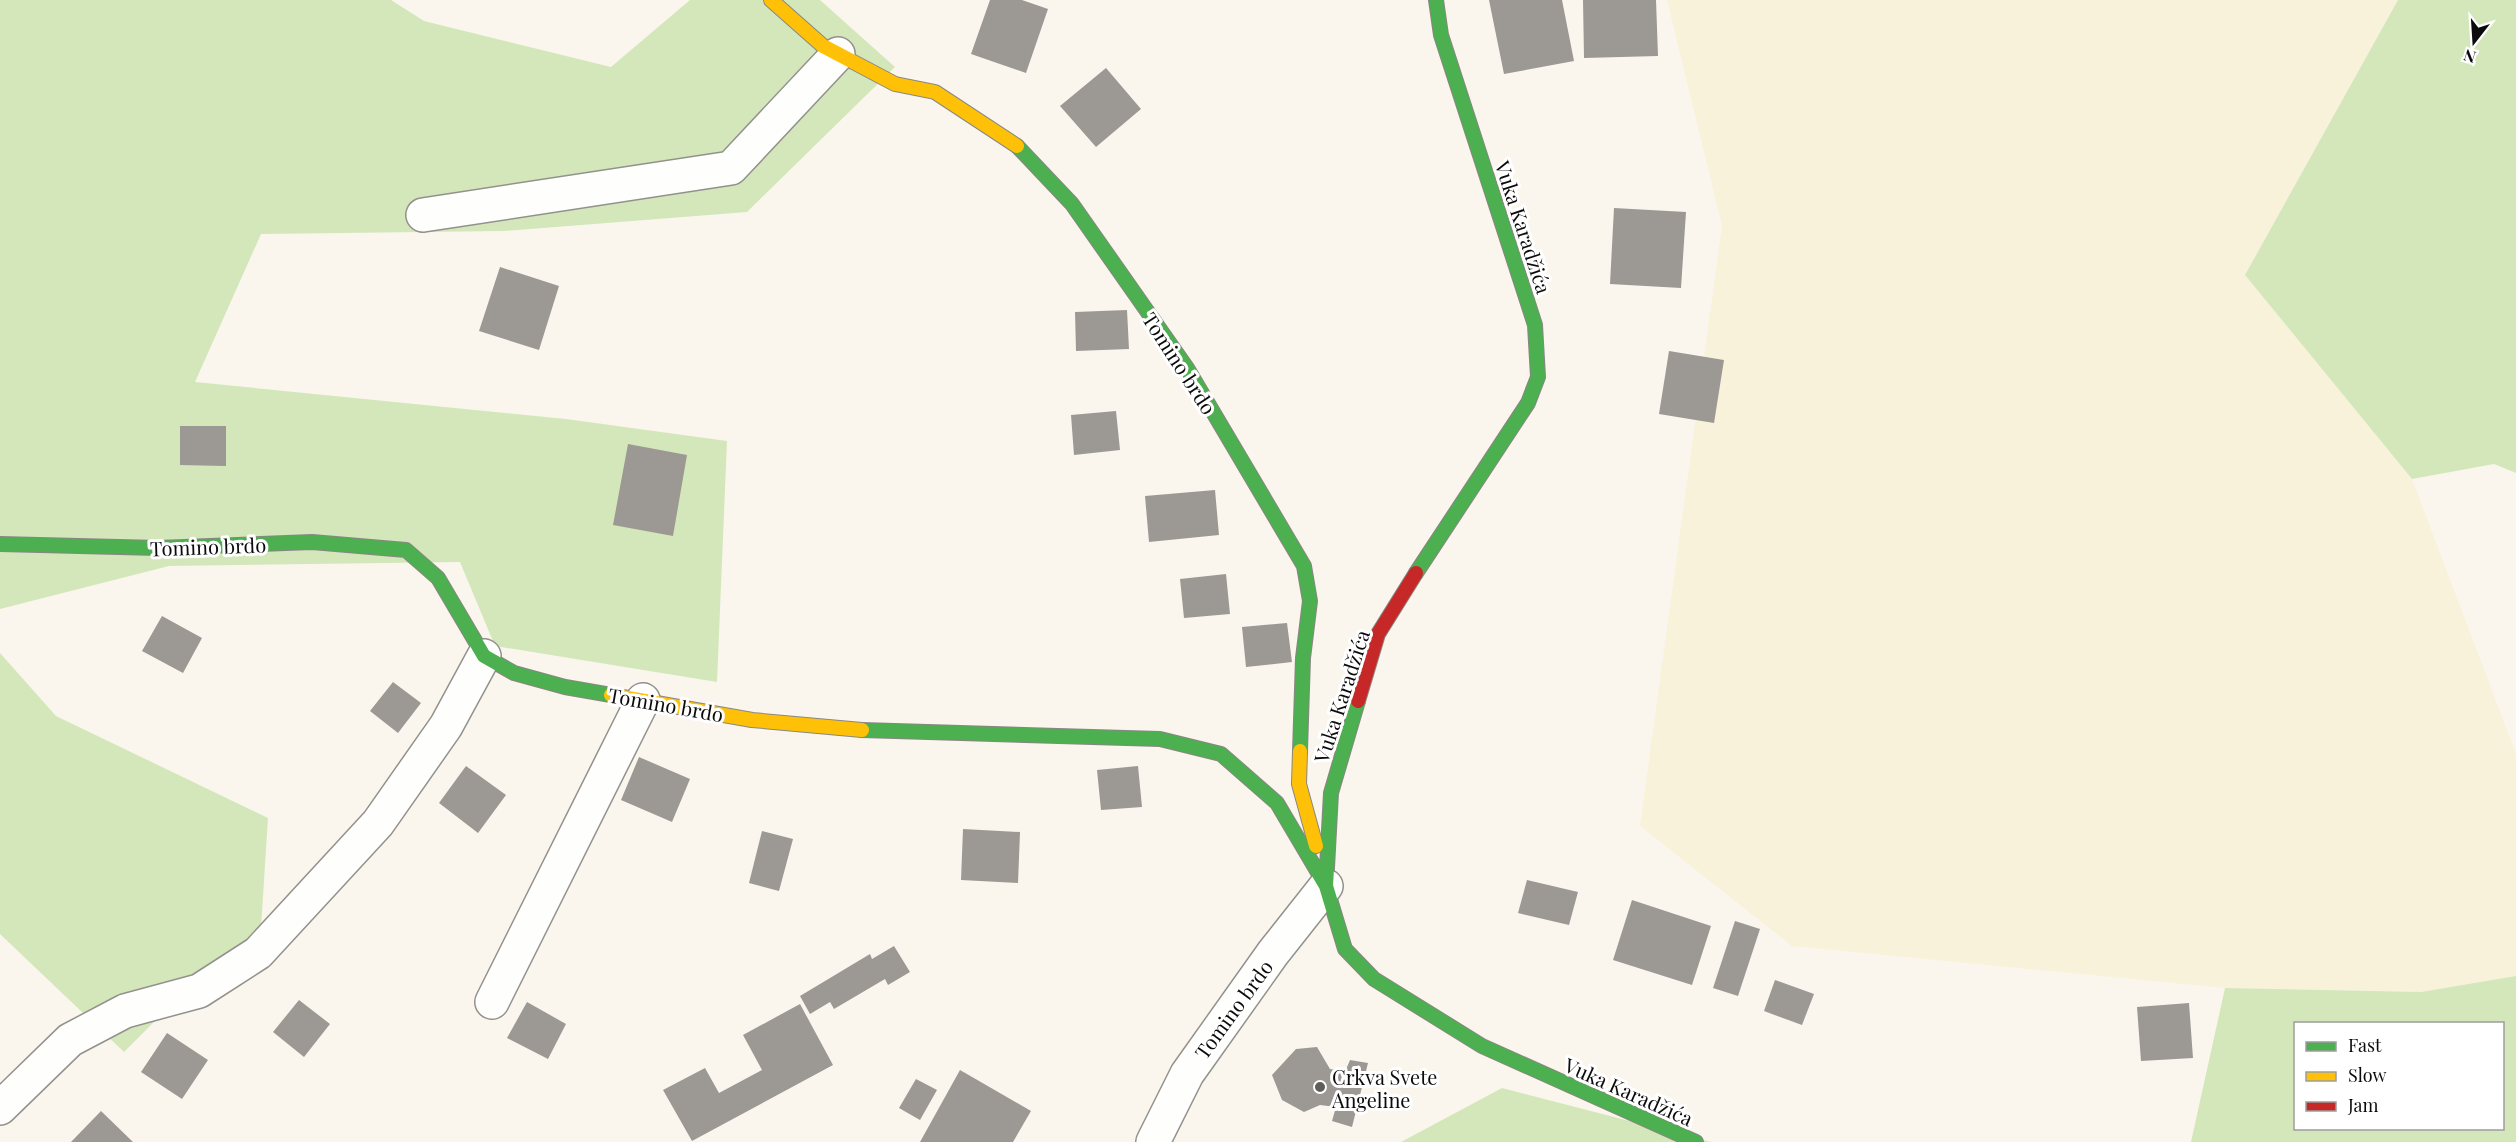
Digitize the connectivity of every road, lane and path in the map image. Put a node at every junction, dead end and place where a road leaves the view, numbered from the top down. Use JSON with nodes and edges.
{"nodes":[{"id":1,"x":771,"y":0,"type":"edge"},
{"id":2,"x":1436,"y":0,"type":"edge"},
{"id":3,"x":838,"y":54,"type":"junction"},
{"id":4,"x":423,"y":215,"type":"dead end"},
{"id":5,"x":0,"y":544,"type":"edge"},
{"id":6,"x":484,"y":656,"type":"junction"},
{"id":7,"x":643,"y":699,"type":"junction"},
{"id":8,"x":1326,"y":886,"type":"junction"},
{"id":9,"x":492,"y":1002,"type":"dead end"},
{"id":10,"x":0,"y":1108,"type":"edge"},
{"id":11,"x":1153,"y":1142,"type":"edge"},
{"id":12,"x":1696,"y":1142,"type":"edge"}],
"edges":[{"from":1,"to":3,"type":"street","name":"Tomino brdo"},
{"from":2,"to":8,"type":"street","name":"Vuka Karadžića"},
{"from":3,"to":4,"type":"street"},
{"from":3,"to":8,"type":"street","name":"Tomino brdo"},
{"from":5,"to":6,"type":"street","name":"Tomino brdo"},
{"from":6,"to":7,"type":"street","name":"Tomino brdo"},
{"from":6,"to":10,"type":"street"},
{"from":7,"to":8,"type":"street","name":"Tomino brdo"},
{"from":7,"to":9,"type":"street"},
{"from":8,"to":11,"type":"street","name":"Tomino brdo"},
{"from":8,"to":12,"type":"street","name":"Vuka Karadžića"}]}
